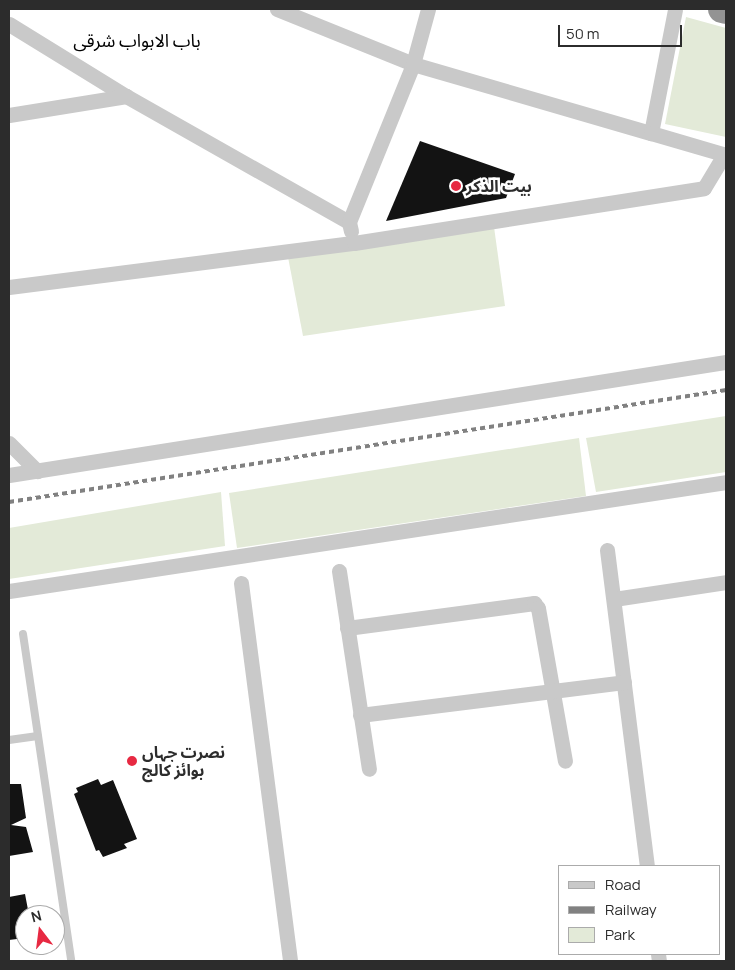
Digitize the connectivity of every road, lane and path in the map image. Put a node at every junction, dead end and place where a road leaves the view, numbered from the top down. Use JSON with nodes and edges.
{"nodes":[{"id":1,"x":278,"y":9,"type":"edge"},
{"id":2,"x":428,"y":9,"type":"edge"},
{"id":3,"x":675,"y":9,"type":"edge"},
{"id":4,"x":722,"y":9,"type":"edge"},
{"id":5,"x":726,"y":10,"type":"edge"},
{"id":6,"x":9,"y":24,"type":"edge"},
{"id":7,"x":413,"y":64,"type":"junction"},
{"id":8,"x":126,"y":96,"type":"junction"},
{"id":9,"x":9,"y":115,"type":"edge"},
{"id":10,"x":651,"y":133,"type":"junction"},
{"id":11,"x":725,"y":155,"type":"edge"},
{"id":12,"x":349,"y":222,"type":"junction"},
{"id":13,"x":354,"y":243,"type":"junction"},
{"id":14,"x":9,"y":287,"type":"edge"},
{"id":15,"x":726,"y":362,"type":"edge"},
{"id":16,"x":9,"y":442,"type":"edge"},
{"id":17,"x":37,"y":471,"type":"junction"},
{"id":18,"x":9,"y":475,"type":"edge"},
{"id":19,"x":726,"y":482,"type":"edge"},
{"id":20,"x":607,"y":550,"type":"dead end"},
{"id":21,"x":339,"y":571,"type":"dead end"},
{"id":22,"x":726,"y":582,"type":"edge"},
{"id":23,"x":241,"y":583,"type":"dead end"},
{"id":24,"x":9,"y":591,"type":"edge"},
{"id":25,"x":614,"y":599,"type":"junction"},
{"id":26,"x":347,"y":628,"type":"junction"},
{"id":27,"x":23,"y":634,"type":"dead end"},
{"id":28,"x":624,"y":682,"type":"junction"},
{"id":29,"x":553,"y":691,"type":"junction"},
{"id":30,"x":360,"y":715,"type":"junction"},
{"id":31,"x":38,"y":736,"type":"junction"},
{"id":32,"x":9,"y":740,"type":"edge"},
{"id":33,"x":565,"y":761,"type":"dead end"},
{"id":34,"x":368,"y":769,"type":"dead end"},
{"id":35,"x":647,"y":865,"type":"edge"},
{"id":36,"x":71,"y":961,"type":"edge"},
{"id":37,"x":290,"y":961,"type":"edge"}],
"edges":[{"from":1,"to":7,"type":"street"},
{"from":2,"to":7,"type":"street"},
{"from":3,"to":10,"type":"street"},
{"from":4,"to":5,"type":"highway"},
{"from":6,"to":8,"type":"street"},
{"from":7,"to":10,"type":"street"},
{"from":7,"to":12,"type":"street"},
{"from":8,"to":9,"type":"street"},
{"from":8,"to":12,"type":"street"},
{"from":10,"to":11,"type":"street"},
{"from":11,"to":13,"type":"street"},
{"from":12,"to":13,"type":"street"},
{"from":13,"to":14,"type":"street"},
{"from":15,"to":17,"type":"street"},
{"from":16,"to":17,"type":"street"},
{"from":17,"to":18,"type":"street"},
{"from":19,"to":24,"type":"street"},
{"from":20,"to":25,"type":"street"},
{"from":21,"to":26,"type":"street"},
{"from":22,"to":25,"type":"street"},
{"from":23,"to":37,"type":"street"},
{"from":25,"to":28,"type":"street"},
{"from":26,"to":29,"type":"street"},
{"from":26,"to":30,"type":"street"},
{"from":27,"to":31,"type":"lane"},
{"from":28,"to":29,"type":"street"},
{"from":28,"to":35,"type":"street"},
{"from":29,"to":30,"type":"street"},
{"from":29,"to":33,"type":"street"},
{"from":30,"to":34,"type":"street"},
{"from":31,"to":32,"type":"lane"},
{"from":31,"to":36,"type":"lane"}]}
